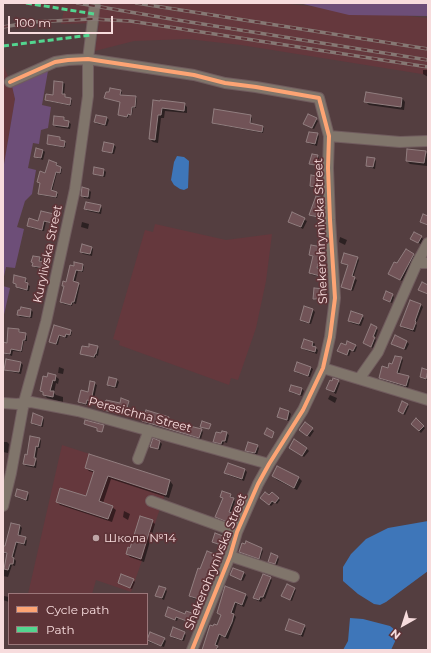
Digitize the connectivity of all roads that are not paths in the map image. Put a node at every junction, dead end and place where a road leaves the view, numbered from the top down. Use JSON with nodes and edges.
{"nodes":[{"id":1,"x":95,"y":3,"type":"edge"},
{"id":2,"x":88,"y":59,"type":"junction"},
{"id":3,"x":10,"y":82,"type":"dead end"},
{"id":4,"x":329,"y":136,"type":"junction"},
{"id":5,"x":428,"y":141,"type":"edge"},
{"id":6,"x":428,"y":243,"type":"edge"},
{"id":7,"x":417,"y":263,"type":"junction"},
{"id":8,"x":428,"y":263,"type":"edge"},
{"id":9,"x":323,"y":368,"type":"junction"},
{"id":10,"x":359,"y":380,"type":"junction"},
{"id":11,"x":428,"y":400,"type":"edge"},
{"id":12,"x":24,"y":402,"type":"junction"},
{"id":13,"x":3,"y":403,"type":"edge"},
{"id":14,"x":148,"y":430,"type":"junction"},
{"id":15,"x":138,"y":459,"type":"dead end"},
{"id":16,"x":269,"y":464,"type":"junction"},
{"id":17,"x":152,"y":501,"type":"dead end"},
{"id":18,"x":3,"y":506,"type":"edge"},
{"id":19,"x":237,"y":532,"type":"junction"},
{"id":20,"x":230,"y":556,"type":"junction"},
{"id":21,"x":294,"y":577,"type":"dead end"},
{"id":22,"x":192,"y":650,"type":"edge"}],
"edges":[{"from":1,"to":2,"type":"street","name":"Kurylivska Street"},
{"from":2,"to":3,"type":"street","name":"Shekerohrynivska Street"},
{"from":2,"to":4,"type":"street","name":"Shekerohrynivska Street"},
{"from":2,"to":12,"type":"street","name":"Kurylivska Street"},
{"from":4,"to":5,"type":"street"},
{"from":4,"to":9,"type":"street","name":"Shekerohrynivska Street"},
{"from":6,"to":7,"type":"street"},
{"from":7,"to":8,"type":"street"},
{"from":7,"to":10,"type":"street"},
{"from":9,"to":10,"type":"street"},
{"from":9,"to":16,"type":"street","name":"Shekerohrynivska Street"},
{"from":10,"to":11,"type":"street"},
{"from":12,"to":13,"type":"street","name":"Peresichna Street"},
{"from":12,"to":14,"type":"street","name":"Peresichna Street"},
{"from":12,"to":18,"type":"street","name":"Kurylivska Street"},
{"from":14,"to":15,"type":"street"},
{"from":14,"to":16,"type":"street","name":"Peresichna Street"},
{"from":16,"to":19,"type":"street","name":"Shekerohrynivska Street"},
{"from":17,"to":19,"type":"street"},
{"from":19,"to":20,"type":"street","name":"Shekerohrynivska Street"},
{"from":20,"to":21,"type":"street"},
{"from":20,"to":22,"type":"street","name":"Shekerohrynivska Street"}]}
